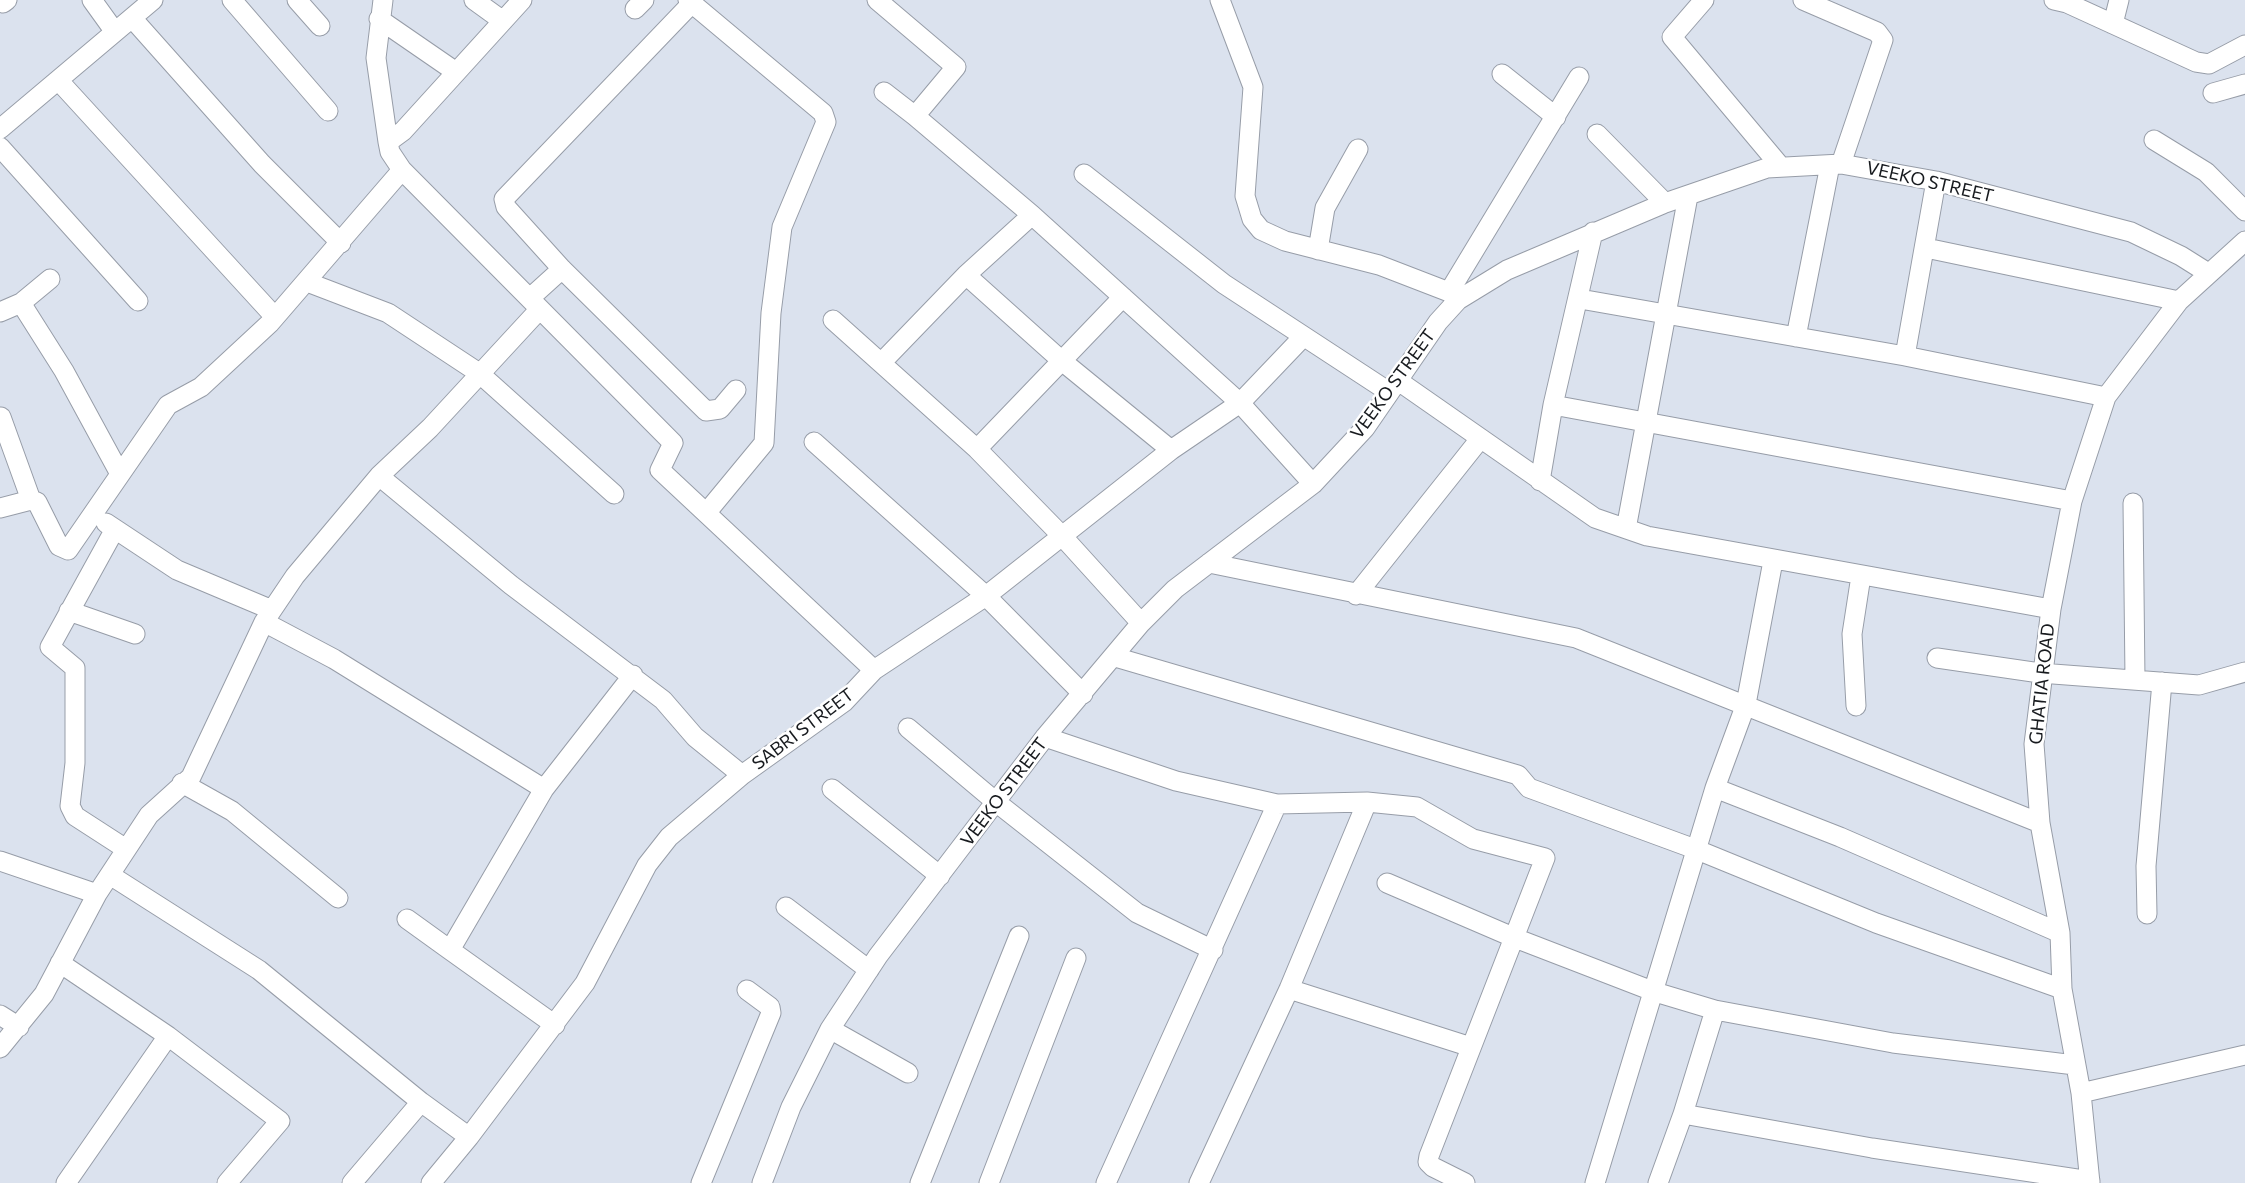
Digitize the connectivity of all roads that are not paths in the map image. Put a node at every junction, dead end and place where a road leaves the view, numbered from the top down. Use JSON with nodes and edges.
{"nodes":[{"id":1,"x":92,"y":0,"type":"edge"},
{"id":2,"x":153,"y":0,"type":"edge"},
{"id":3,"x":232,"y":0,"type":"edge"},
{"id":4,"x":297,"y":0,"type":"edge"},
{"id":5,"x":474,"y":0,"type":"edge"},
{"id":6,"x":522,"y":0,"type":"edge"},
{"id":7,"x":877,"y":0,"type":"edge"},
{"id":8,"x":1220,"y":0,"type":"edge"},
{"id":9,"x":1704,"y":0,"type":"edge"},
{"id":10,"x":1803,"y":0,"type":"edge"},
{"id":11,"x":2054,"y":0,"type":"edge"},
{"id":12,"x":2119,"y":0,"type":"edge"},
{"id":13,"x":690,"y":2,"type":"edge"},
{"id":14,"x":381,"y":9,"type":"edge"},
{"id":15,"x":132,"y":18,"type":"junction"},
{"id":16,"x":503,"y":21,"type":"junction"},
{"id":17,"x":2113,"y":24,"type":"junction"},
{"id":18,"x":320,"y":26,"type":"dead end"},
{"id":19,"x":115,"y":32,"type":"junction"},
{"id":20,"x":2245,"y":45,"type":"edge"},
{"id":21,"x":456,"y":72,"type":"junction"},
{"id":22,"x":1502,"y":74,"type":"dead end"},
{"id":23,"x":1579,"y":77,"type":"dead end"},
{"id":24,"x":58,"y":80,"type":"junction"},
{"id":25,"x":2245,"y":84,"type":"edge"},
{"id":26,"x":884,"y":92,"type":"dead end"},
{"id":27,"x":2213,"y":93,"type":"dead end"},
{"id":28,"x":328,"y":111,"type":"dead end"},
{"id":29,"x":915,"y":116,"type":"junction"},
{"id":30,"x":1556,"y":117,"type":"junction"},
{"id":31,"x":0,"y":132,"type":"edge"},
{"id":32,"x":1597,"y":134,"type":"dead end"},
{"id":33,"x":2154,"y":140,"type":"dead end"},
{"id":34,"x":388,"y":142,"type":"junction"},
{"id":35,"x":1359,"y":149,"type":"dead end"},
{"id":36,"x":1836,"y":164,"type":"junction"},
{"id":37,"x":1781,"y":167,"type":"junction"},
{"id":38,"x":402,"y":170,"type":"junction"},
{"id":39,"x":1084,"y":174,"type":"dead end"},
{"id":40,"x":1936,"y":181,"type":"junction"},
{"id":41,"x":1688,"y":196,"type":"junction"},
{"id":42,"x":1665,"y":203,"type":"junction"},
{"id":43,"x":2245,"y":211,"type":"edge"},
{"id":44,"x":1032,"y":215,"type":"junction"},
{"id":45,"x":1593,"y":232,"type":"junction"},
{"id":46,"x":2245,"y":241,"type":"edge"},
{"id":47,"x":341,"y":243,"type":"junction"},
{"id":48,"x":1926,"y":248,"type":"junction"},
{"id":49,"x":1318,"y":250,"type":"junction"},
{"id":50,"x":562,"y":269,"type":"junction"},
{"id":51,"x":2208,"y":273,"type":"junction"},
{"id":52,"x":965,"y":275,"type":"junction"},
{"id":53,"x":50,"y":279,"type":"dead end"},
{"id":54,"x":307,"y":282,"type":"junction"},
{"id":55,"x":1453,"y":296,"type":"junction"},
{"id":56,"x":1123,"y":297,"type":"junction"},
{"id":57,"x":1580,"y":299,"type":"junction"},
{"id":58,"x":138,"y":300,"type":"dead end"},
{"id":59,"x":2179,"y":301,"type":"junction"},
{"id":60,"x":21,"y":303,"type":"junction"},
{"id":61,"x":534,"y":304,"type":"junction"},
{"id":62,"x":0,"y":312,"type":"edge"},
{"id":63,"x":1668,"y":314,"type":"junction"},
{"id":64,"x":275,"y":317,"type":"junction"},
{"id":65,"x":834,"y":320,"type":"dead end"},
{"id":66,"x":1796,"y":337,"type":"junction"},
{"id":67,"x":1302,"y":338,"type":"junction"},
{"id":68,"x":1905,"y":356,"type":"junction"},
{"id":69,"x":1062,"y":361,"type":"junction"},
{"id":70,"x":881,"y":363,"type":"junction"},
{"id":71,"x":479,"y":373,"type":"junction"},
{"id":72,"x":1393,"y":386,"type":"junction"},
{"id":73,"x":736,"y":390,"type":"dead end"},
{"id":74,"x":2106,"y":397,"type":"junction"},
{"id":75,"x":1240,"y":403,"type":"junction"},
{"id":76,"x":1553,"y":405,"type":"junction"},
{"id":77,"x":1,"y":417,"type":"edge"},
{"id":78,"x":1645,"y":422,"type":"junction"},
{"id":79,"x":1480,"y":439,"type":"junction"},
{"id":80,"x":814,"y":442,"type":"dead end"},
{"id":81,"x":977,"y":449,"type":"junction"},
{"id":82,"x":1171,"y":450,"type":"junction"},
{"id":83,"x":120,"y":474,"type":"junction"},
{"id":84,"x":379,"y":476,"type":"junction"},
{"id":85,"x":1541,"y":481,"type":"junction"},
{"id":86,"x":1313,"y":484,"type":"junction"},
{"id":87,"x":614,"y":494,"type":"dead end"},
{"id":88,"x":31,"y":500,"type":"junction"},
{"id":89,"x":2072,"y":501,"type":"junction"},
{"id":90,"x":2133,"y":503,"type":"dead end"},
{"id":91,"x":0,"y":509,"type":"edge"},
{"id":92,"x":707,"y":512,"type":"junction"},
{"id":93,"x":93,"y":514,"type":"junction"},
{"id":94,"x":115,"y":529,"type":"junction"},
{"id":95,"x":1626,"y":529,"type":"junction"},
{"id":96,"x":1063,"y":537,"type":"junction"},
{"id":97,"x":1773,"y":561,"type":"junction"},
{"id":98,"x":1209,"y":563,"type":"junction"},
{"id":99,"x":1861,"y":576,"type":"junction"},
{"id":100,"x":1356,"y":595,"type":"junction"},
{"id":101,"x":986,"y":596,"type":"junction"},
{"id":102,"x":2050,"y":609,"type":"junction"},
{"id":103,"x":69,"y":611,"type":"junction"},
{"id":104,"x":268,"y":616,"type":"junction"},
{"id":105,"x":1141,"y":623,"type":"junction"},
{"id":106,"x":135,"y":634,"type":"dead end"},
{"id":107,"x":1115,"y":657,"type":"junction"},
{"id":108,"x":1937,"y":658,"type":"dead end"},
{"id":109,"x":874,"y":670,"type":"junction"},
{"id":110,"x":2245,"y":672,"type":"edge"},
{"id":111,"x":2040,"y":673,"type":"junction"},
{"id":112,"x":633,"y":675,"type":"junction"},
{"id":113,"x":2135,"y":679,"type":"junction"},
{"id":114,"x":2162,"y":682,"type":"junction"},
{"id":115,"x":1083,"y":694,"type":"junction"},
{"id":116,"x":1746,"y":704,"type":"junction"},
{"id":117,"x":1856,"y":706,"type":"dead end"},
{"id":118,"x":908,"y":727,"type":"dead end"},
{"id":119,"x":1045,"y":737,"type":"junction"},
{"id":120,"x":742,"y":775,"type":"junction"},
{"id":121,"x":182,"y":783,"type":"junction"},
{"id":122,"x":1715,"y":788,"type":"junction"},
{"id":123,"x":544,"y":789,"type":"junction"},
{"id":124,"x":832,"y":789,"type":"dead end"},
{"id":125,"x":996,"y":802,"type":"junction"},
{"id":126,"x":1367,"y":802,"type":"junction"},
{"id":127,"x":1277,"y":804,"type":"junction"},
{"id":128,"x":2039,"y":823,"type":"junction"},
{"id":129,"x":126,"y":849,"type":"junction"},
{"id":130,"x":1695,"y":849,"type":"junction"},
{"id":131,"x":0,"y":861,"type":"edge"},
{"id":132,"x":110,"y":875,"type":"junction"},
{"id":133,"x":940,"y":876,"type":"junction"},
{"id":134,"x":1387,"y":883,"type":"dead end"},
{"id":135,"x":97,"y":894,"type":"junction"},
{"id":136,"x":338,"y":898,"type":"dead end"},
{"id":137,"x":786,"y":906,"type":"dead end"},
{"id":138,"x":2147,"y":914,"type":"dead end"},
{"id":139,"x":407,"y":919,"type":"dead end"},
{"id":140,"x":2060,"y":933,"type":"junction"},
{"id":141,"x":1019,"y":936,"type":"dead end"},
{"id":142,"x":1515,"y":937,"type":"junction"},
{"id":143,"x":450,"y":950,"type":"junction"},
{"id":144,"x":1213,"y":950,"type":"junction"},
{"id":145,"x":1076,"y":958,"type":"dead end"},
{"id":146,"x":60,"y":963,"type":"junction"},
{"id":147,"x":869,"y":970,"type":"junction"},
{"id":148,"x":1289,"y":989,"type":"junction"},
{"id":149,"x":2062,"y":989,"type":"junction"},
{"id":150,"x":747,"y":990,"type":"dead end"},
{"id":151,"x":1655,"y":992,"type":"junction"},
{"id":152,"x":1715,"y":1010,"type":"junction"},
{"id":153,"x":0,"y":1014,"type":"edge"},
{"id":154,"x":555,"y":1025,"type":"junction"},
{"id":155,"x":19,"y":1027,"type":"junction"},
{"id":156,"x":830,"y":1029,"type":"junction"},
{"id":157,"x":169,"y":1036,"type":"junction"},
{"id":158,"x":1471,"y":1047,"type":"junction"},
{"id":159,"x":0,"y":1048,"type":"edge"},
{"id":160,"x":2245,"y":1055,"type":"edge"},
{"id":161,"x":2075,"y":1065,"type":"junction"},
{"id":162,"x":908,"y":1073,"type":"dead end"},
{"id":163,"x":2081,"y":1093,"type":"junction"},
{"id":164,"x":421,"y":1102,"type":"junction"},
{"id":165,"x":1683,"y":1114,"type":"junction"},
{"id":166,"x":470,"y":1137,"type":"junction"},
{"id":167,"x":1204,"y":1182,"type":"edge"},
{"id":168,"x":2090,"y":1182,"type":"edge"},
{"id":169,"x":66,"y":1183,"type":"edge"},
{"id":170,"x":227,"y":1183,"type":"edge"},
{"id":171,"x":352,"y":1183,"type":"edge"},
{"id":172,"x":431,"y":1183,"type":"edge"},
{"id":173,"x":701,"y":1183,"type":"edge"},
{"id":174,"x":762,"y":1183,"type":"edge"},
{"id":175,"x":920,"y":1183,"type":"edge"},
{"id":176,"x":989,"y":1183,"type":"edge"},
{"id":177,"x":1106,"y":1183,"type":"edge"},
{"id":178,"x":1465,"y":1183,"type":"edge"},
{"id":179,"x":1595,"y":1183,"type":"edge"},
{"id":180,"x":1658,"y":1183,"type":"edge"}],
"edges":[{"from":1,"to":19,"type":"street"},
{"from":2,"to":15,"type":"street"},
{"from":3,"to":28,"type":"street"},
{"from":4,"to":18,"type":"street"},
{"from":5,"to":16,"type":"street"},
{"from":6,"to":16,"type":"street"},
{"from":7,"to":29,"type":"street"},
{"from":8,"to":49,"type":"street"},
{"from":9,"to":37,"type":"street"},
{"from":10,"to":36,"type":"street"},
{"from":11,"to":17,"type":"street"},
{"from":12,"to":17,"type":"street"},
{"from":13,"to":50,"type":"street"},
{"from":13,"to":92,"type":"street"},
{"from":14,"to":21,"type":"street"},
{"from":14,"to":34,"type":"street"},
{"from":15,"to":19,"type":"street"},
{"from":15,"to":47,"type":"street"},
{"from":16,"to":21,"type":"street"},
{"from":17,"to":20,"type":"street"},
{"from":19,"to":24,"type":"street"},
{"from":21,"to":34,"type":"street"},
{"from":22,"to":30,"type":"street"},
{"from":23,"to":30,"type":"street"},
{"from":24,"to":31,"type":"street"},
{"from":24,"to":64,"type":"street"},
{"from":25,"to":27,"type":"street"},
{"from":26,"to":29,"type":"street"},
{"from":29,"to":44,"type":"street"},
{"from":30,"to":55,"type":"street"},
{"from":31,"to":58,"type":"street"},
{"from":32,"to":42,"type":"street"},
{"from":33,"to":43,"type":"street"},
{"from":34,"to":38,"type":"street"},
{"from":35,"to":49,"type":"street"},
{"from":36,"to":37,"type":"street","name":"VEEKO STREET"},
{"from":36,"to":40,"type":"street","name":"VEEKO STREET"},
{"from":36,"to":66,"type":"street"},
{"from":37,"to":41,"type":"street","name":"VEEKO STREET"},
{"from":38,"to":47,"type":"street"},
{"from":38,"to":61,"type":"street"},
{"from":39,"to":67,"type":"street"},
{"from":40,"to":48,"type":"street"},
{"from":40,"to":51,"type":"street","name":"VEEKO STREET"},
{"from":41,"to":42,"type":"street","name":"VEEKO STREET"},
{"from":41,"to":63,"type":"street"},
{"from":42,"to":45,"type":"street","name":"VEEKO STREET"},
{"from":44,"to":52,"type":"street"},
{"from":44,"to":56,"type":"street"},
{"from":45,"to":55,"type":"street","name":"VEEKO STREET"},
{"from":45,"to":57,"type":"street"},
{"from":46,"to":51,"type":"street","name":"GHATIA ROAD"},
{"from":47,"to":54,"type":"street"},
{"from":48,"to":59,"type":"street"},
{"from":48,"to":68,"type":"street"},
{"from":49,"to":55,"type":"street"},
{"from":50,"to":61,"type":"street"},
{"from":50,"to":73,"type":"street"},
{"from":51,"to":59,"type":"street","name":"GHATIA ROAD"},
{"from":52,"to":69,"type":"street"},
{"from":52,"to":70,"type":"street"},
{"from":53,"to":60,"type":"street"},
{"from":54,"to":64,"type":"street"},
{"from":54,"to":71,"type":"street"},
{"from":55,"to":72,"type":"street","name":"VEEKO STREET"},
{"from":56,"to":69,"type":"street"},
{"from":56,"to":75,"type":"street"},
{"from":57,"to":63,"type":"street"},
{"from":57,"to":76,"type":"street"},
{"from":59,"to":74,"type":"street","name":"GHATIA ROAD"},
{"from":60,"to":62,"type":"street"},
{"from":60,"to":83,"type":"street"},
{"from":61,"to":71,"type":"street"},
{"from":61,"to":92,"type":"street"},
{"from":63,"to":66,"type":"street"},
{"from":63,"to":78,"type":"street"},
{"from":64,"to":83,"type":"street"},
{"from":65,"to":70,"type":"street"},
{"from":66,"to":68,"type":"street"},
{"from":67,"to":72,"type":"street"},
{"from":67,"to":75,"type":"street","name":"SABRI STREET"},
{"from":68,"to":74,"type":"street"},
{"from":69,"to":81,"type":"street"},
{"from":69,"to":82,"type":"street"},
{"from":70,"to":81,"type":"street"},
{"from":71,"to":84,"type":"street"},
{"from":71,"to":87,"type":"street"},
{"from":72,"to":79,"type":"street"},
{"from":72,"to":86,"type":"street","name":"VEEKO STREET"},
{"from":74,"to":89,"type":"street","name":"GHATIA ROAD"},
{"from":75,"to":82,"type":"street","name":"SABRI STREET"},
{"from":75,"to":86,"type":"street"},
{"from":76,"to":78,"type":"street"},
{"from":76,"to":85,"type":"street"},
{"from":77,"to":88,"type":"street"},
{"from":78,"to":89,"type":"street"},
{"from":78,"to":95,"type":"street"},
{"from":79,"to":85,"type":"street"},
{"from":79,"to":100,"type":"street"},
{"from":80,"to":101,"type":"street"},
{"from":81,"to":96,"type":"street"},
{"from":82,"to":96,"type":"street","name":"SABRI STREET"},
{"from":83,"to":93,"type":"street"},
{"from":84,"to":104,"type":"street"},
{"from":84,"to":112,"type":"street"},
{"from":85,"to":95,"type":"street"},
{"from":86,"to":98,"type":"street","name":"VEEKO STREET"},
{"from":88,"to":91,"type":"street"},
{"from":88,"to":93,"type":"street"},
{"from":89,"to":102,"type":"street","name":"GHATIA ROAD"},
{"from":90,"to":113,"type":"street"},
{"from":92,"to":109,"type":"street"},
{"from":93,"to":94,"type":"street"},
{"from":94,"to":103,"type":"street"},
{"from":94,"to":104,"type":"street"},
{"from":95,"to":97,"type":"street"},
{"from":96,"to":101,"type":"street","name":"SABRI STREET"},
{"from":96,"to":105,"type":"street"},
{"from":97,"to":99,"type":"street"},
{"from":97,"to":116,"type":"street"},
{"from":98,"to":100,"type":"street"},
{"from":98,"to":105,"type":"street","name":"VEEKO STREET"},
{"from":99,"to":102,"type":"street"},
{"from":99,"to":117,"type":"street"},
{"from":100,"to":116,"type":"street"},
{"from":101,"to":109,"type":"street","name":"SABRI STREET"},
{"from":101,"to":115,"type":"street"},
{"from":102,"to":111,"type":"street","name":"GHATIA ROAD"},
{"from":103,"to":106,"type":"street"},
{"from":103,"to":129,"type":"street"},
{"from":104,"to":121,"type":"street"},
{"from":104,"to":123,"type":"street"},
{"from":105,"to":107,"type":"street","name":"VEEKO STREET"},
{"from":107,"to":115,"type":"street","name":"VEEKO STREET"},
{"from":107,"to":130,"type":"street"},
{"from":108,"to":111,"type":"street"},
{"from":109,"to":120,"type":"street","name":"SABRI STREET"},
{"from":110,"to":114,"type":"street"},
{"from":111,"to":113,"type":"street"},
{"from":111,"to":128,"type":"street","name":"GHATIA ROAD"},
{"from":112,"to":120,"type":"street"},
{"from":112,"to":123,"type":"street"},
{"from":113,"to":114,"type":"street"},
{"from":114,"to":138,"type":"street"},
{"from":115,"to":119,"type":"street","name":"VEEKO STREET"},
{"from":116,"to":122,"type":"street"},
{"from":116,"to":128,"type":"street"},
{"from":118,"to":125,"type":"street"},
{"from":119,"to":125,"type":"street","name":"VEEKO STREET"},
{"from":119,"to":127,"type":"street"},
{"from":120,"to":154,"type":"street","name":"SABRI STREET"},
{"from":121,"to":129,"type":"street"},
{"from":121,"to":136,"type":"street"},
{"from":122,"to":130,"type":"street"},
{"from":122,"to":140,"type":"street"},
{"from":123,"to":143,"type":"street"},
{"from":124,"to":133,"type":"street"},
{"from":125,"to":133,"type":"street","name":"VEEKO STREET"},
{"from":125,"to":144,"type":"street"},
{"from":126,"to":127,"type":"street"},
{"from":126,"to":142,"type":"street"},
{"from":126,"to":148,"type":"street"},
{"from":127,"to":144,"type":"street"},
{"from":128,"to":140,"type":"street","name":"GHATIA ROAD"},
{"from":129,"to":132,"type":"street"},
{"from":130,"to":149,"type":"street"},
{"from":130,"to":151,"type":"street"},
{"from":131,"to":135,"type":"street"},
{"from":132,"to":135,"type":"street"},
{"from":132,"to":164,"type":"street"},
{"from":133,"to":147,"type":"street","name":"VEEKO STREET"},
{"from":134,"to":142,"type":"street"},
{"from":135,"to":146,"type":"street"},
{"from":137,"to":147,"type":"street"},
{"from":139,"to":143,"type":"street"},
{"from":140,"to":149,"type":"street","name":"GHATIA ROAD"},
{"from":141,"to":175,"type":"street"},
{"from":142,"to":151,"type":"street"},
{"from":142,"to":158,"type":"street"},
{"from":143,"to":154,"type":"street"},
{"from":144,"to":177,"type":"street"},
{"from":145,"to":176,"type":"street"},
{"from":146,"to":155,"type":"street"},
{"from":146,"to":157,"type":"street"},
{"from":147,"to":156,"type":"street","name":"VEEKO STREET"},
{"from":148,"to":158,"type":"street"},
{"from":148,"to":167,"type":"street"},
{"from":149,"to":161,"type":"street","name":"GHATIA ROAD"},
{"from":150,"to":173,"type":"street"},
{"from":151,"to":152,"type":"street"},
{"from":151,"to":179,"type":"street"},
{"from":152,"to":161,"type":"street"},
{"from":152,"to":165,"type":"street"},
{"from":153,"to":155,"type":"street"},
{"from":154,"to":166,"type":"street","name":"SABRI STREET"},
{"from":155,"to":159,"type":"street"},
{"from":156,"to":162,"type":"street"},
{"from":156,"to":174,"type":"street","name":"VEEKO STREET"},
{"from":157,"to":169,"type":"street"},
{"from":157,"to":170,"type":"street"},
{"from":158,"to":178,"type":"street"},
{"from":160,"to":163,"type":"street"},
{"from":161,"to":163,"type":"street","name":"GHATIA ROAD"},
{"from":163,"to":168,"type":"street","name":"GHATIA ROAD"},
{"from":164,"to":166,"type":"street"},
{"from":164,"to":171,"type":"street"},
{"from":165,"to":168,"type":"street"},
{"from":165,"to":180,"type":"street"},
{"from":166,"to":172,"type":"street","name":"SABRI STREET"}]}
